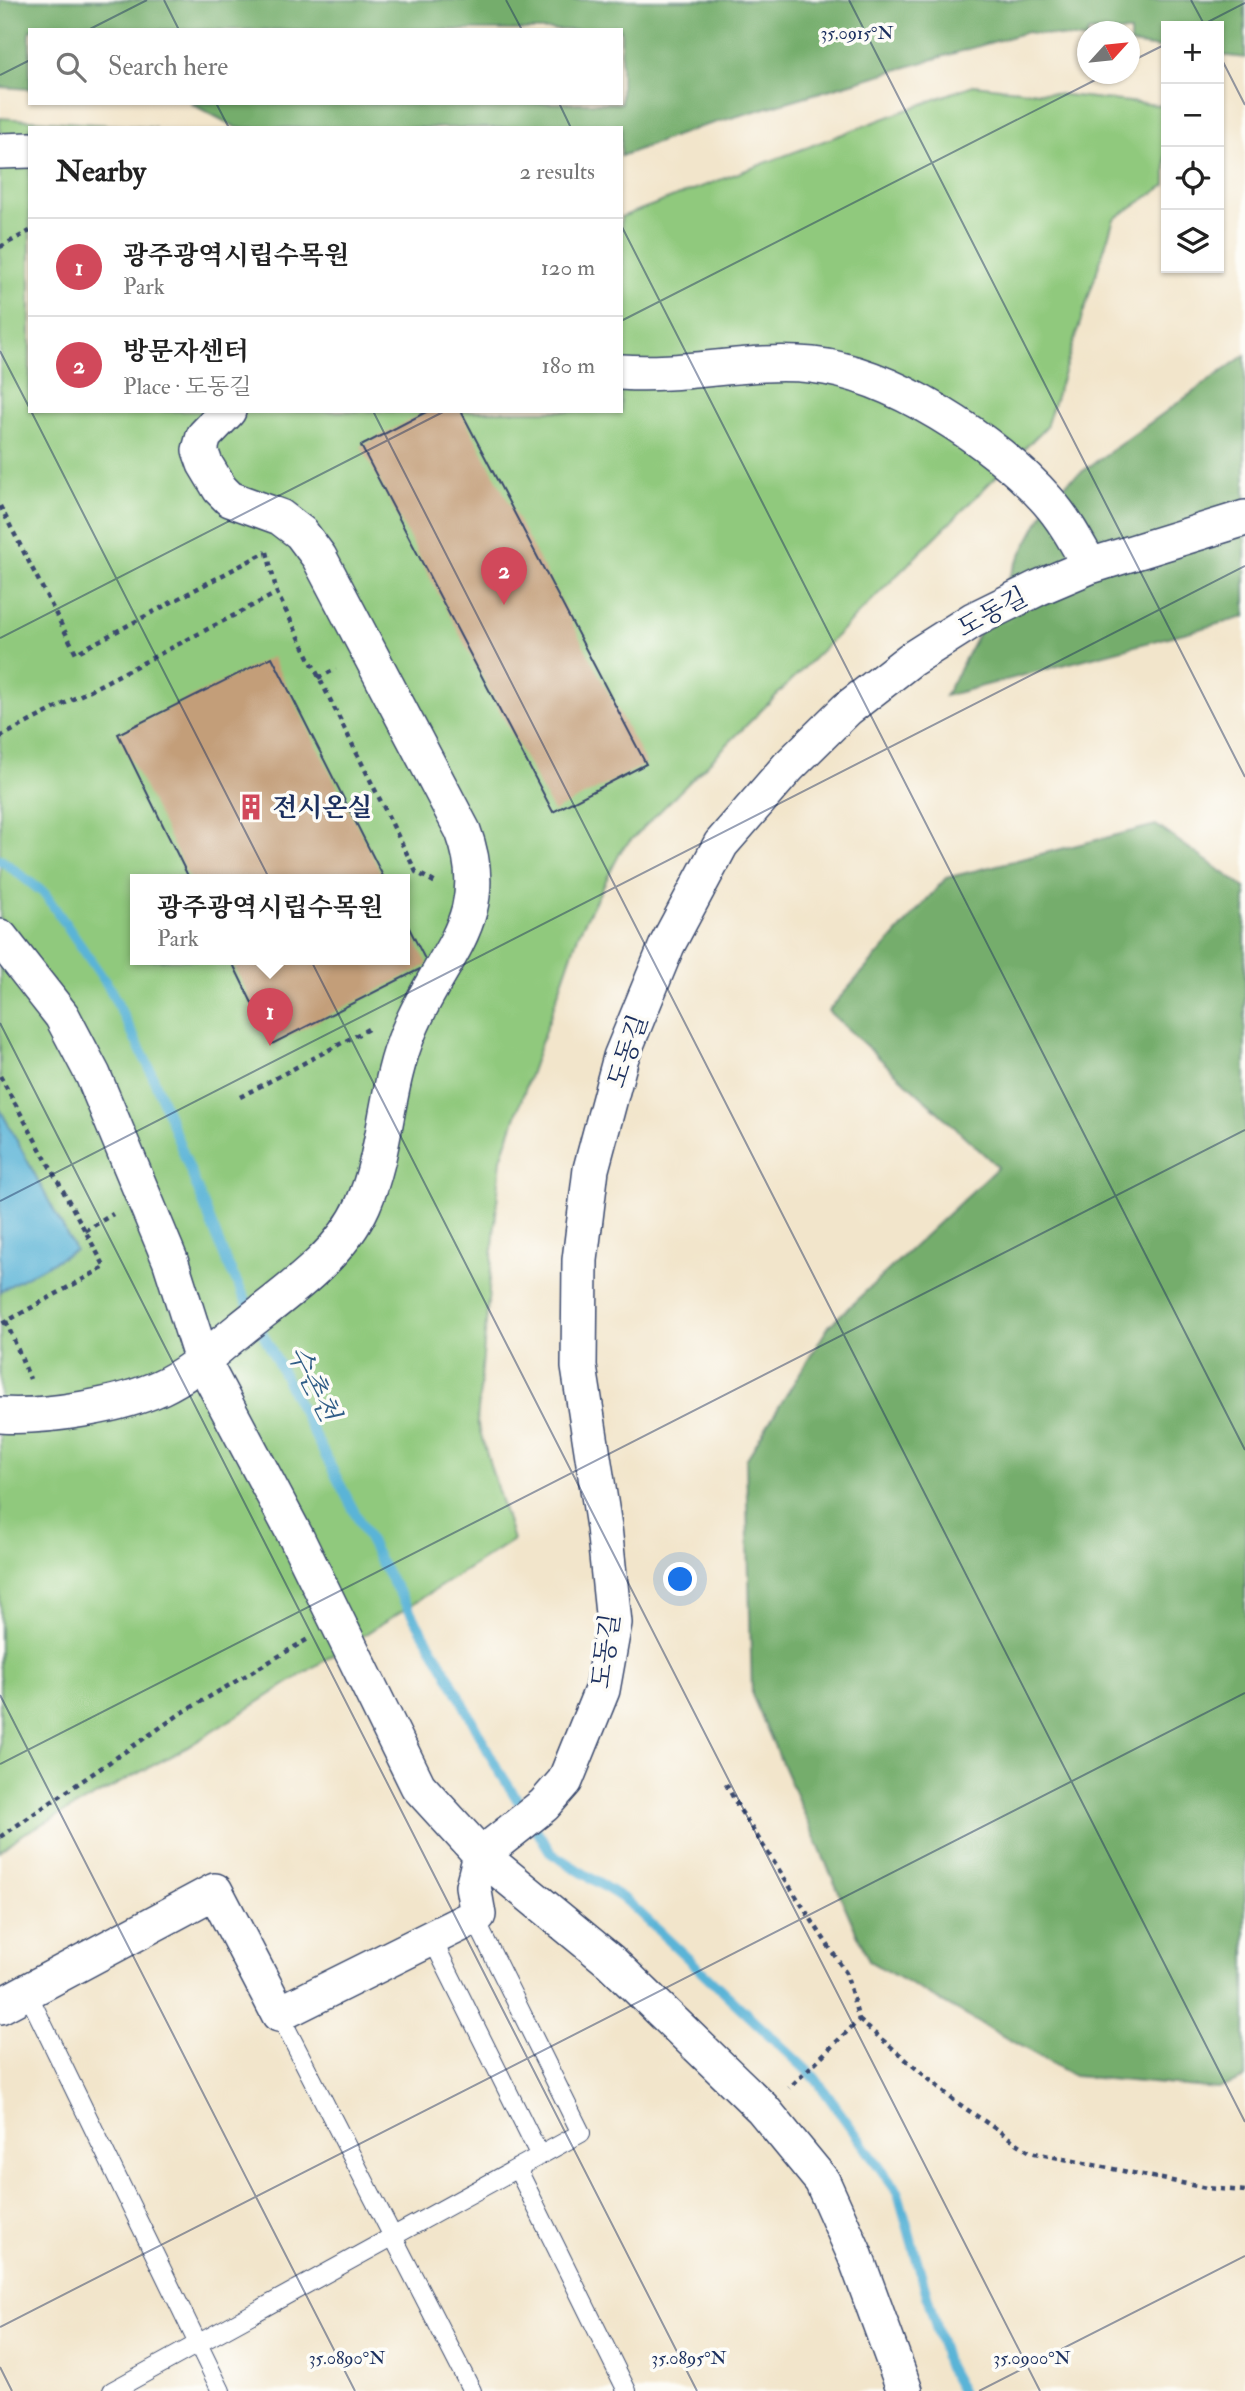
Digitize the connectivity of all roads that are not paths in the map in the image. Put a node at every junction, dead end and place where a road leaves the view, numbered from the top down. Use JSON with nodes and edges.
{"nodes":[{"id":1,"x":28,"y":150,"type":"edge"},
{"id":2,"x":0,"y":151,"type":"edge"},
{"id":3,"x":623,"y":372,"type":"edge"},
{"id":4,"x":226,"y":413,"type":"edge"},
{"id":5,"x":1245,"y":518,"type":"edge"},
{"id":6,"x":1090,"y":566,"type":"junction"},
{"id":7,"x":0,"y":936,"type":"edge"},
{"id":8,"x":202,"y":1360,"type":"junction"},
{"id":9,"x":0,"y":1415,"type":"edge"},
{"id":10,"x":481,"y":1855,"type":"junction"},
{"id":11,"x":478,"y":1916,"type":"junction"},
{"id":12,"x":432,"y":1939,"type":"junction"},
{"id":13,"x":14,"y":1999,"type":"edge"},
{"id":14,"x":279,"y":2014,"type":"junction"},
{"id":15,"x":540,"y":2156,"type":"junction"},
{"id":16,"x":517,"y":2168,"type":"junction"},
{"id":17,"x":391,"y":2237,"type":"junction"},
{"id":18,"x":197,"y":2344,"type":"junction"},
{"id":19,"x":111,"y":2391,"type":"edge"},
{"id":20,"x":221,"y":2391,"type":"edge"},
{"id":21,"x":472,"y":2391,"type":"edge"},
{"id":22,"x":627,"y":2391,"type":"edge"},
{"id":23,"x":905,"y":2391,"type":"edge"}],
"edges":[{"from":1,"to":2,"type":"street"},
{"from":3,"to":6,"type":"street"},
{"from":4,"to":8,"type":"street"},
{"from":5,"to":6,"type":"street","name":"도동길"},
{"from":6,"to":10,"type":"street","name":"도동길"},
{"from":7,"to":8,"type":"street"},
{"from":8,"to":9,"type":"street"},
{"from":8,"to":10,"type":"street"},
{"from":10,"to":11,"type":"street"},
{"from":10,"to":23,"type":"street"},
{"from":11,"to":12,"type":"street"},
{"from":11,"to":15,"type":"lane"},
{"from":12,"to":14,"type":"street"},
{"from":12,"to":15,"type":"lane"},
{"from":13,"to":14,"type":"street"},
{"from":13,"to":18,"type":"lane"},
{"from":14,"to":17,"type":"lane"},
{"from":15,"to":16,"type":"lane"},
{"from":16,"to":17,"type":"lane"},
{"from":16,"to":22,"type":"lane"},
{"from":17,"to":18,"type":"lane"},
{"from":17,"to":21,"type":"lane"},
{"from":18,"to":19,"type":"lane"},
{"from":18,"to":20,"type":"lane"}]}
